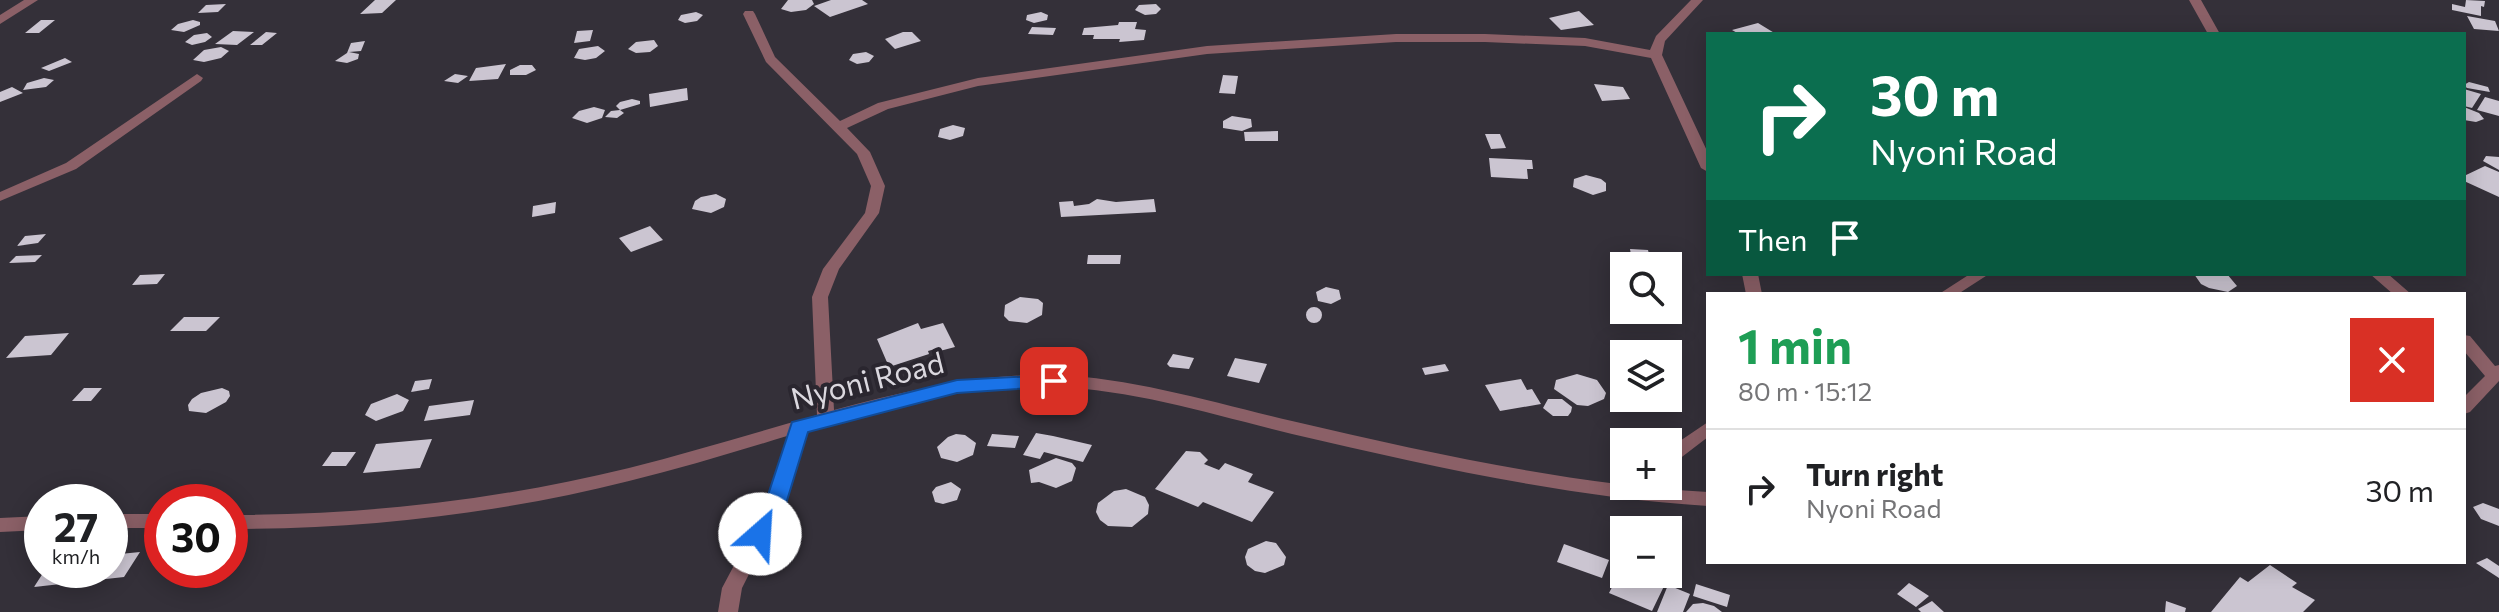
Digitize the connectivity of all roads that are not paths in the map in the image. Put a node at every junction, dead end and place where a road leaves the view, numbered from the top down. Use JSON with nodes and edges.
{"nodes":[{"id":1,"x":32,"y":0,"type":"edge"},
{"id":2,"x":1697,"y":0,"type":"edge"},
{"id":3,"x":2195,"y":0,"type":"edge"},
{"id":4,"x":749,"y":14,"type":"dead end"},
{"id":5,"x":0,"y":20,"type":"edge"},
{"id":6,"x":2213,"y":32,"type":"edge"},
{"id":7,"x":1656,"y":55,"type":"junction"},
{"id":8,"x":197,"y":78,"type":"dead end"},
{"id":9,"x":841,"y":126,"type":"junction"},
{"id":10,"x":1706,"y":164,"type":"edge"},
{"id":11,"x":0,"y":197,"type":"edge"},
{"id":12,"x":1978,"y":276,"type":"edge"},
{"id":13,"x":2380,"y":276,"type":"edge"},
{"id":14,"x":1950,"y":292,"type":"edge"},
{"id":15,"x":2400,"y":292,"type":"edge"},
{"id":16,"x":2466,"y":342,"type":"edge"},
{"id":17,"x":2496,"y":373,"type":"edge"},
{"id":18,"x":2466,"y":406,"type":"edge"},
{"id":19,"x":826,"y":419,"type":"junction"},
{"id":20,"x":799,"y":427,"type":"junction"},
{"id":21,"x":1706,"y":430,"type":"edge"},
{"id":22,"x":1682,"y":448,"type":"edge"},
{"id":23,"x":1610,"y":493,"type":"edge"},
{"id":24,"x":1682,"y":495,"type":"edge"},
{"id":25,"x":1706,"y":499,"type":"edge"},
{"id":26,"x":248,"y":522,"type":"edge"},
{"id":27,"x":24,"y":524,"type":"edge"},
{"id":28,"x":0,"y":525,"type":"edge"},
{"id":29,"x":728,"y":612,"type":"edge"}],
"edges":[{"from":1,"to":5,"type":"street"},
{"from":2,"to":7,"type":"street"},
{"from":3,"to":6,"type":"street"},
{"from":4,"to":9,"type":"street"},
{"from":7,"to":9,"type":"street"},
{"from":7,"to":10,"type":"street"},
{"from":8,"to":11,"type":"street"},
{"from":9,"to":19,"type":"street"},
{"from":12,"to":14,"type":"street"},
{"from":13,"to":15,"type":"street"},
{"from":16,"to":17,"type":"street"},
{"from":17,"to":18,"type":"street"},
{"from":19,"to":20,"type":"street","name":"Nyoni Road"},
{"from":19,"to":23,"type":"street","name":"Nyoni Road"},
{"from":20,"to":26,"type":"street","name":"Nyoni Road"},
{"from":20,"to":29,"type":"street"},
{"from":21,"to":22,"type":"street"},
{"from":24,"to":25,"type":"street","name":"Nyoni Road"},
{"from":27,"to":28,"type":"street"}]}
